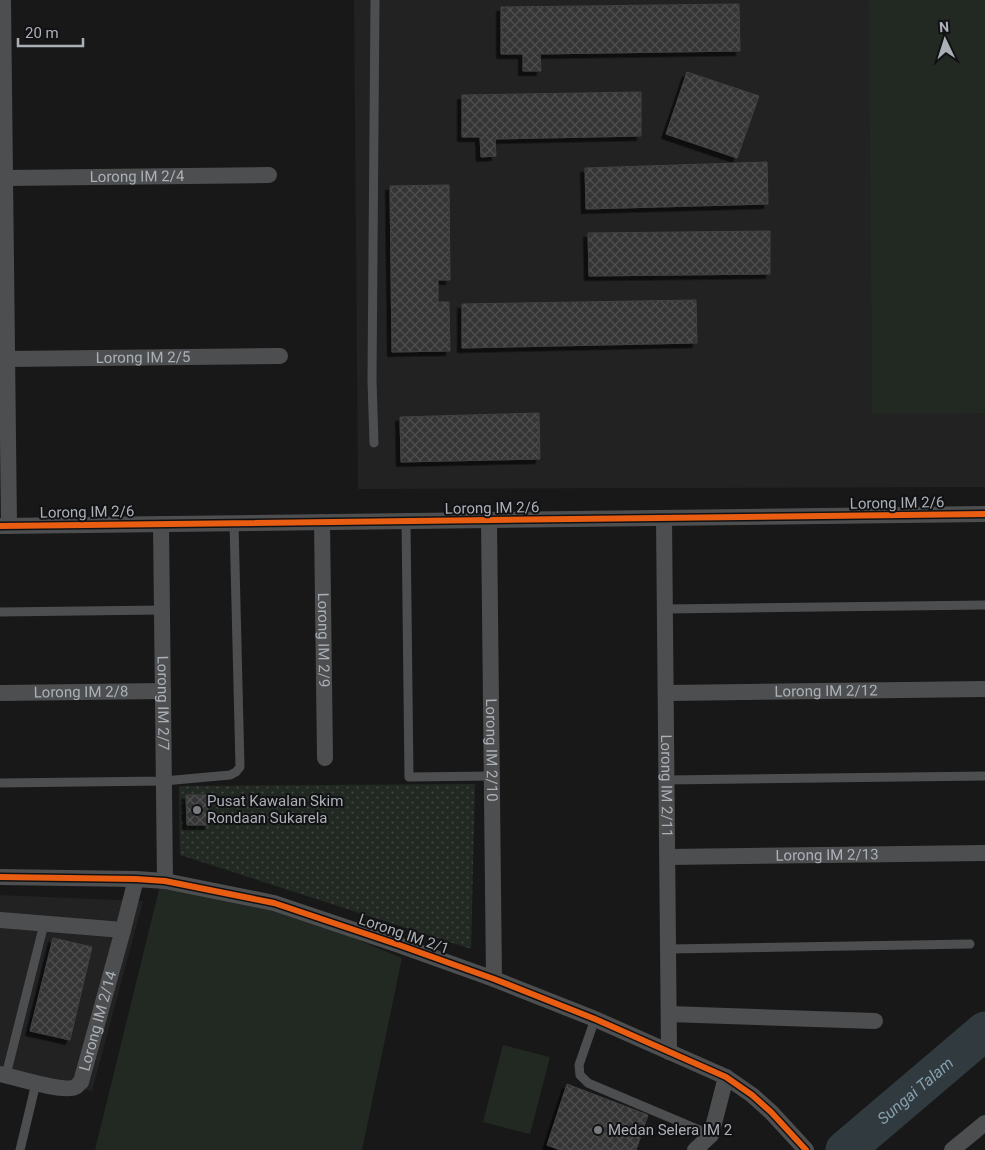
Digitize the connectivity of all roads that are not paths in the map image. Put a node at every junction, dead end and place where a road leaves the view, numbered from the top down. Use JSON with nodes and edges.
{"nodes":[{"id":1,"x":3,"y":0,"type":"edge"},
{"id":2,"x":375,"y":0,"type":"edge"},
{"id":3,"x":270,"y":175,"type":"dead end"},
{"id":4,"x":5,"y":178,"type":"junction"},
{"id":5,"x":280,"y":356,"type":"dead end"},
{"id":6,"x":7,"y":359,"type":"junction"},
{"id":7,"x":374,"y":444,"type":"dead end"},
{"id":8,"x":985,"y":514,"type":"edge"},
{"id":9,"x":664,"y":518,"type":"junction"},
{"id":10,"x":488,"y":520,"type":"junction"},
{"id":11,"x":406,"y":521,"type":"junction"},
{"id":12,"x":322,"y":522,"type":"junction"},
{"id":13,"x":234,"y":523,"type":"junction"},
{"id":14,"x":161,"y":524,"type":"junction"},
{"id":15,"x":4,"y":526,"type":"edge"},
{"id":16,"x":985,"y":605,"type":"edge"},
{"id":17,"x":665,"y":609,"type":"junction"},
{"id":18,"x":162,"y":610,"type":"junction"},
{"id":19,"x":0,"y":612,"type":"edge"},
{"id":20,"x":985,"y":689,"type":"edge"},
{"id":21,"x":163,"y":691,"type":"junction"},
{"id":22,"x":0,"y":693,"type":"edge"},
{"id":23,"x":666,"y":693,"type":"junction"},
{"id":24,"x":325,"y":758,"type":"dead end"},
{"id":25,"x":491,"y":776,"type":"junction"},
{"id":26,"x":985,"y":776,"type":"edge"},
{"id":27,"x":667,"y":780,"type":"junction"},
{"id":28,"x":164,"y":781,"type":"junction"},
{"id":29,"x":0,"y":783,"type":"edge"},
{"id":30,"x":985,"y":853,"type":"edge"},
{"id":31,"x":668,"y":856,"type":"junction"},
{"id":32,"x":0,"y":877,"type":"edge"},
{"id":33,"x":136,"y":879,"type":"junction"},
{"id":34,"x":165,"y":881,"type":"junction"},
{"id":35,"x":0,"y":920,"type":"edge"},
{"id":36,"x":44,"y":924,"type":"junction"},
{"id":37,"x":123,"y":930,"type":"junction"},
{"id":38,"x":970,"y":944,"type":"dead end"},
{"id":39,"x":668,"y":949,"type":"junction"},
{"id":40,"x":494,"y":979,"type":"junction"},
{"id":41,"x":669,"y":1014,"type":"junction"},
{"id":42,"x":595,"y":1019,"type":"junction"},
{"id":43,"x":875,"y":1021,"type":"dead end"},
{"id":44,"x":670,"y":1052,"type":"junction"},
{"id":45,"x":3,"y":1075,"type":"edge"},
{"id":46,"x":726,"y":1077,"type":"junction"},
{"id":47,"x":36,"y":1083,"type":"junction"},
{"id":48,"x":985,"y":1123,"type":"edge"},
{"id":49,"x":711,"y":1136,"type":"junction"},
{"id":50,"x":20,"y":1150,"type":"edge"},
{"id":51,"x":695,"y":1150,"type":"edge"},
{"id":52,"x":806,"y":1150,"type":"edge"},
{"id":53,"x":952,"y":1150,"type":"edge"}],
"edges":[{"from":1,"to":4,"type":"street"},
{"from":2,"to":7,"type":"lane"},
{"from":3,"to":4,"type":"street","name":"Lorong IM 2/4"},
{"from":4,"to":6,"type":"street"},
{"from":5,"to":6,"type":"street","name":"Lorong IM 2/5"},
{"from":6,"to":15,"type":"street"},
{"from":8,"to":9,"type":"street","name":"Lorong IM 2/6"},
{"from":9,"to":10,"type":"street","name":"Lorong IM 2/6"},
{"from":9,"to":17,"type":"street","name":"Lorong IM 2/11"},
{"from":10,"to":11,"type":"street","name":"Lorong IM 2/6"},
{"from":10,"to":25,"type":"street","name":"Lorong IM 2/10"},
{"from":11,"to":12,"type":"street","name":"Lorong IM 2/6"},
{"from":11,"to":25,"type":"lane"},
{"from":12,"to":13,"type":"street","name":"Lorong IM 2/6"},
{"from":12,"to":24,"type":"street","name":"Lorong IM 2/9"},
{"from":13,"to":14,"type":"street","name":"Lorong IM 2/6"},
{"from":13,"to":28,"type":"lane"},
{"from":14,"to":15,"type":"street","name":"Lorong IM 2/6"},
{"from":14,"to":18,"type":"street","name":"Lorong IM 2/7"},
{"from":16,"to":17,"type":"lane"},
{"from":17,"to":23,"type":"street","name":"Lorong IM 2/11"},
{"from":18,"to":19,"type":"lane"},
{"from":18,"to":21,"type":"street","name":"Lorong IM 2/7"},
{"from":20,"to":23,"type":"street","name":"Lorong IM 2/12"},
{"from":21,"to":22,"type":"street","name":"Lorong IM 2/8"},
{"from":21,"to":28,"type":"street","name":"Lorong IM 2/7"},
{"from":23,"to":27,"type":"street","name":"Lorong IM 2/11"},
{"from":25,"to":40,"type":"street","name":"Lorong IM 2/10"},
{"from":26,"to":27,"type":"lane"},
{"from":27,"to":31,"type":"street","name":"Lorong IM 2/11"},
{"from":28,"to":29,"type":"lane"},
{"from":28,"to":34,"type":"street","name":"Lorong IM 2/7"},
{"from":30,"to":31,"type":"street","name":"Lorong IM 2/13"},
{"from":31,"to":39,"type":"street","name":"Lorong IM 2/11"},
{"from":32,"to":33,"type":"street","name":"Lorong IM 2/1"},
{"from":33,"to":34,"type":"street","name":"Lorong IM 2/1"},
{"from":33,"to":37,"type":"street","name":"Lorong IM 2/14"},
{"from":34,"to":40,"type":"street","name":"Lorong IM 2/1"},
{"from":35,"to":36,"type":"street"},
{"from":36,"to":37,"type":"street"},
{"from":36,"to":45,"type":"lane"},
{"from":37,"to":47,"type":"street","name":"Lorong IM 2/14"},
{"from":38,"to":39,"type":"lane"},
{"from":39,"to":41,"type":"street","name":"Lorong IM 2/11"},
{"from":40,"to":42,"type":"street","name":"Lorong IM 2/1"},
{"from":41,"to":43,"type":"street"},
{"from":41,"to":44,"type":"street","name":"Lorong IM 2/11"},
{"from":42,"to":44,"type":"street","name":"Lorong IM 2/1"},
{"from":42,"to":49,"type":"lane"},
{"from":44,"to":46,"type":"street","name":"Lorong IM 2/1"},
{"from":45,"to":47,"type":"street","name":"Lorong IM 2/14"},
{"from":46,"to":49,"type":"street"},
{"from":46,"to":52,"type":"street","name":"Lorong IM 2/1"},
{"from":47,"to":50,"type":"lane"},
{"from":48,"to":53,"type":"street"},
{"from":49,"to":51,"type":"street"}]}
